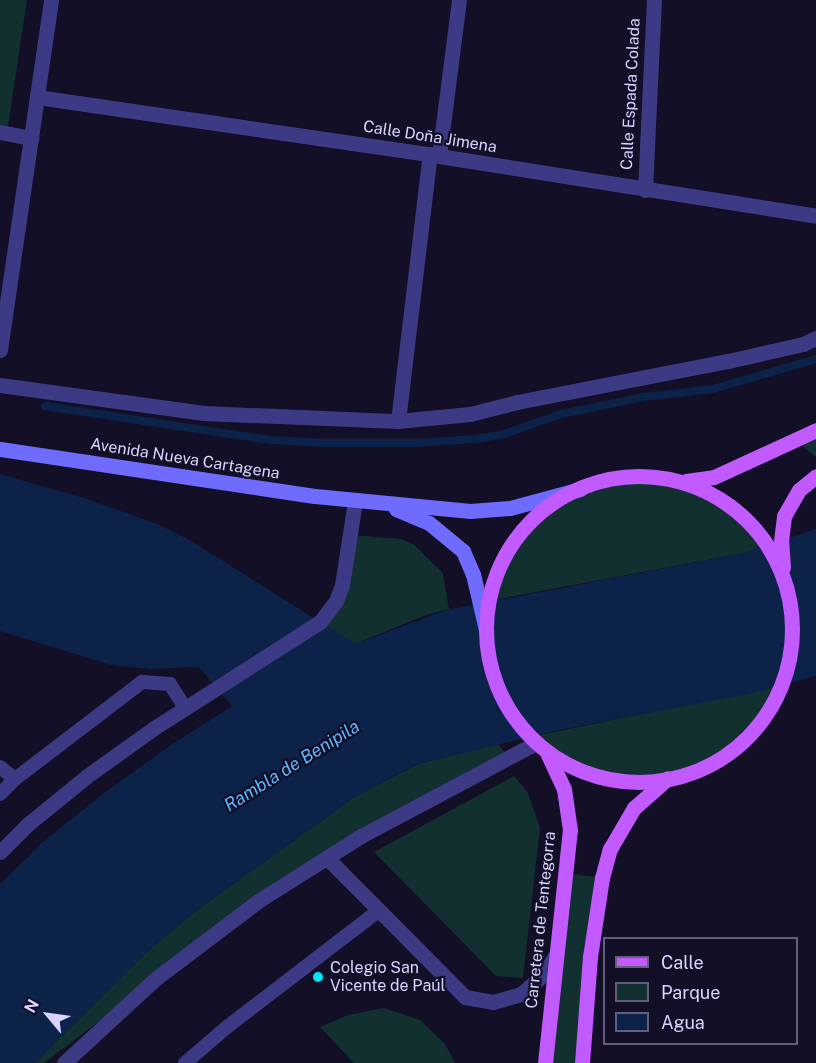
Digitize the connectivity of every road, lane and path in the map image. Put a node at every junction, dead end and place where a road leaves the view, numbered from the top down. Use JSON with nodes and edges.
{"nodes":[{"id":1,"x":51,"y":0,"type":"edge"},
{"id":2,"x":459,"y":0,"type":"edge"},
{"id":3,"x":654,"y":0,"type":"edge"},
{"id":4,"x":37,"y":97,"type":"junction"},
{"id":5,"x":0,"y":132,"type":"edge"},
{"id":6,"x":31,"y":138,"type":"junction"},
{"id":7,"x":434,"y":155,"type":"junction"},
{"id":8,"x":645,"y":190,"type":"junction"},
{"id":9,"x":816,"y":216,"type":"edge"},
{"id":10,"x":816,"y":338,"type":"edge"},
{"id":11,"x":0,"y":350,"type":"edge"},
{"id":12,"x":0,"y":385,"type":"edge"},
{"id":13,"x":398,"y":421,"type":"junction"},
{"id":14,"x":816,"y":430,"type":"edge"},
{"id":15,"x":0,"y":449,"type":"edge"},
{"id":16,"x":816,"y":476,"type":"edge"},
{"id":17,"x":677,"y":482,"type":"junction"},
{"id":18,"x":581,"y":489,"type":"junction"},
{"id":19,"x":359,"y":501,"type":"junction"},
{"id":20,"x":774,"y":543,"type":"junction"},
{"id":21,"x":484,"y":602,"type":"junction"},
{"id":22,"x":185,"y":708,"type":"junction"},
{"id":23,"x":537,"y":743,"type":"junction"},
{"id":24,"x":0,"y":766,"type":"edge"},
{"id":25,"x":670,"y":776,"type":"junction"},
{"id":26,"x":15,"y":779,"type":"junction"},
{"id":27,"x":0,"y":794,"type":"edge"},
{"id":28,"x":0,"y":852,"type":"edge"},
{"id":29,"x":327,"y":858,"type":"junction"},
{"id":30,"x":378,"y":911,"type":"junction"},
{"id":31,"x":555,"y":956,"type":"junction"},
{"id":32,"x":64,"y":1063,"type":"edge"},
{"id":33,"x":185,"y":1063,"type":"edge"},
{"id":34,"x":545,"y":1063,"type":"edge"},
{"id":35,"x":582,"y":1063,"type":"edge"}],
"edges":[{"from":1,"to":4,"type":"street"},
{"from":2,"to":7,"type":"street"},
{"from":3,"to":8,"type":"street","name":"Calle Espada Colada"},
{"from":4,"to":6,"type":"street"},
{"from":4,"to":7,"type":"street","name":"Calle Doña Jimena"},
{"from":5,"to":6,"type":"street"},
{"from":6,"to":11,"type":"street"},
{"from":7,"to":8,"type":"street","name":"Calle Doña Jimena"},
{"from":7,"to":13,"type":"street"},
{"from":8,"to":9,"type":"street","name":"Calle Doña Jimena"},
{"from":10,"to":13,"type":"street"},
{"from":12,"to":13,"type":"street"},
{"from":14,"to":17,"type":"main road"},
{"from":15,"to":19,"type":"main road","name":"Avenida Nueva Cartagena"},
{"from":16,"to":20,"type":"main road"},
{"from":17,"to":18,"type":"main road"},
{"from":17,"to":20,"type":"main road"},
{"from":18,"to":19,"type":"main road","name":"Avenida Nueva Cartagena"},
{"from":18,"to":21,"type":"main road"},
{"from":19,"to":21,"type":"main road","name":"Avenida Nueva Cartagena"},
{"from":19,"to":22,"type":"street"},
{"from":20,"to":25,"type":"main road"},
{"from":21,"to":23,"type":"main road"},
{"from":22,"to":26,"type":"lane"},
{"from":22,"to":28,"type":"street"},
{"from":23,"to":25,"type":"main road"},
{"from":23,"to":29,"type":"street"},
{"from":23,"to":31,"type":"main road","name":"Carretera de Tentegorra"},
{"from":24,"to":26,"type":"lane"},
{"from":25,"to":35,"type":"main road"},
{"from":26,"to":27,"type":"lane"},
{"from":29,"to":30,"type":"street"},
{"from":29,"to":32,"type":"street"},
{"from":30,"to":31,"type":"street"},
{"from":30,"to":33,"type":"lane"},
{"from":31,"to":34,"type":"main road","name":"Carretera de Tentegorra"}]}
